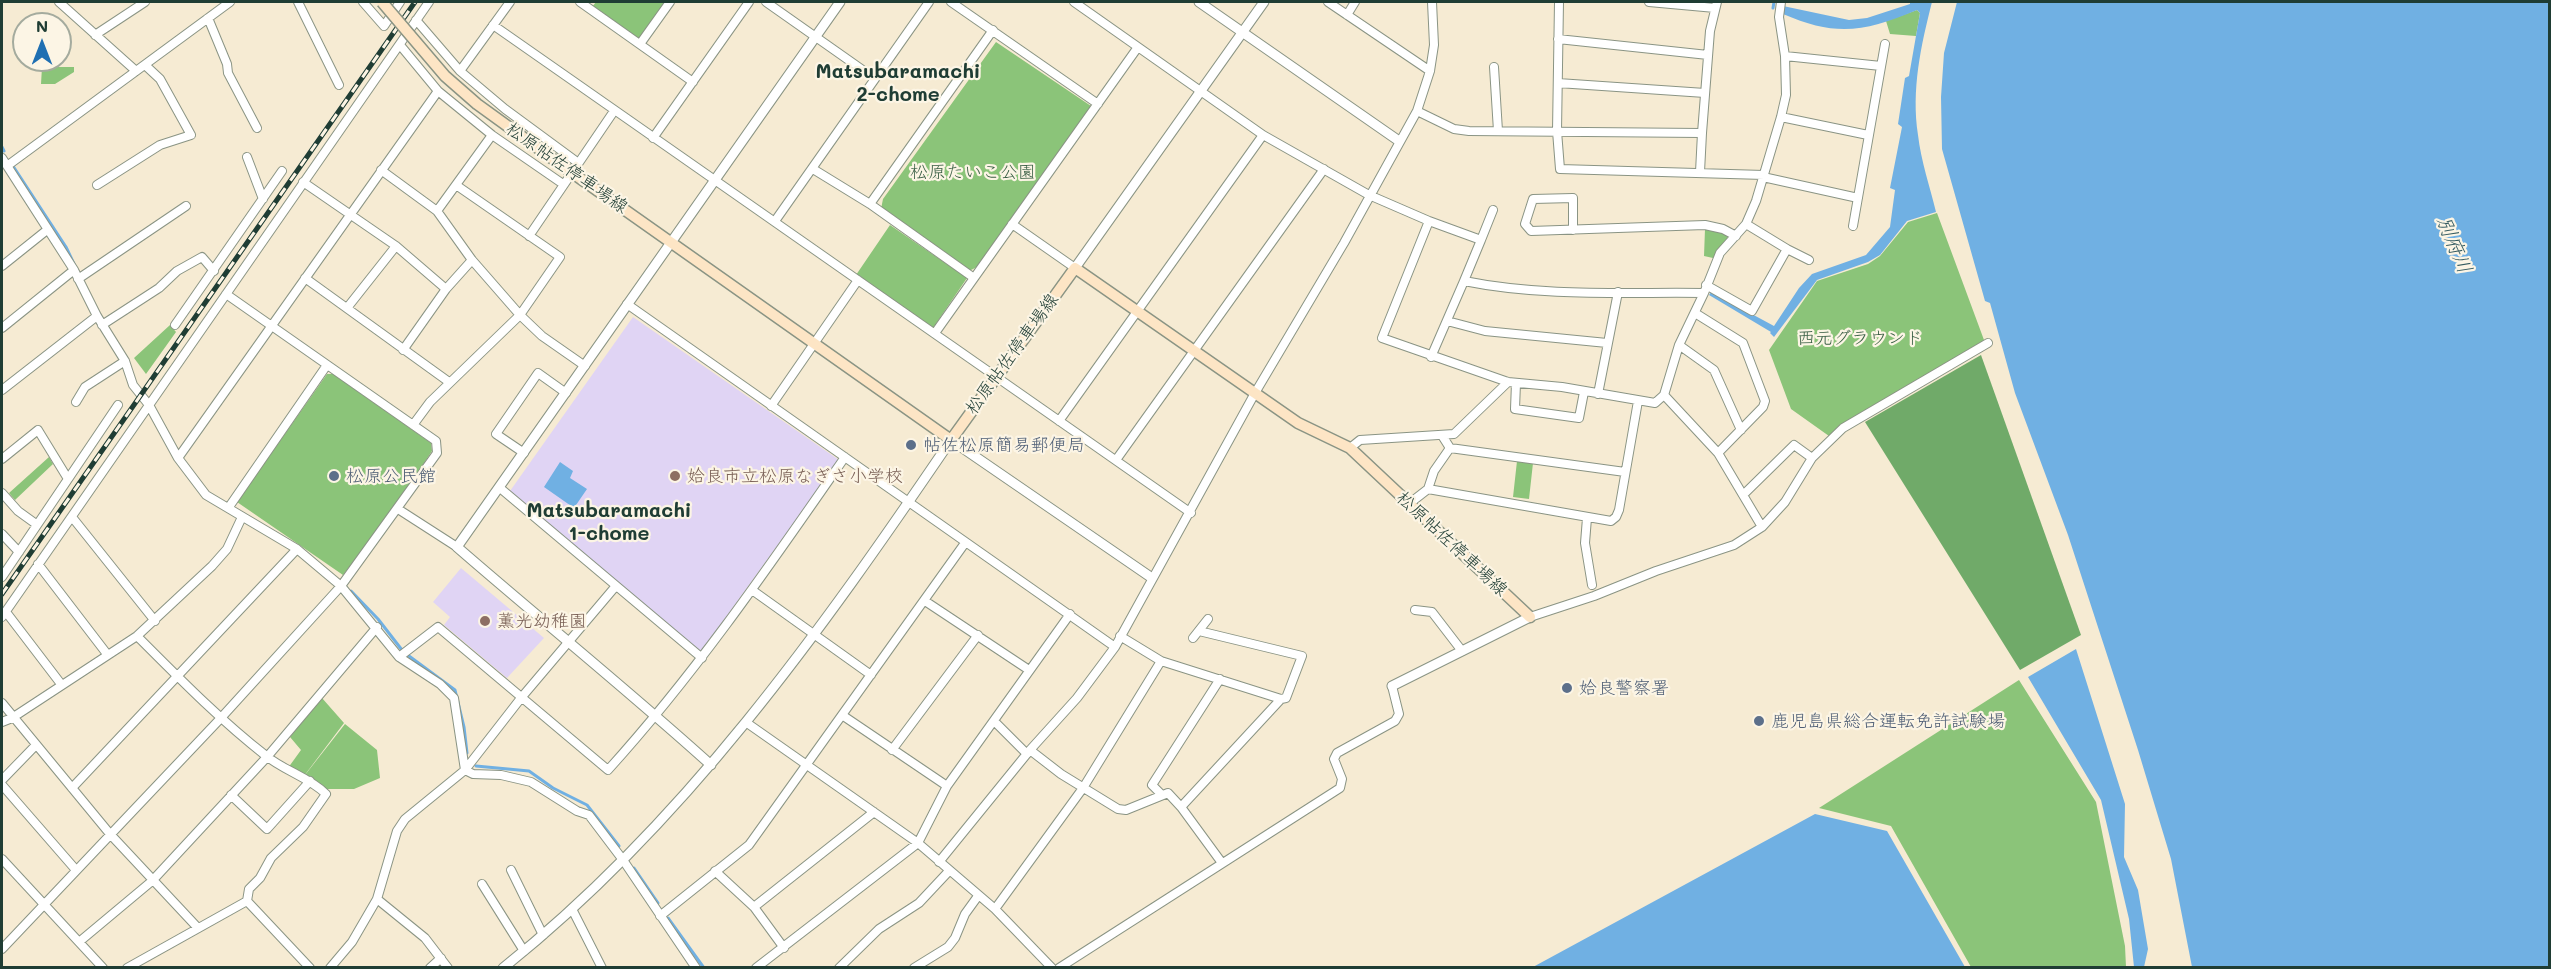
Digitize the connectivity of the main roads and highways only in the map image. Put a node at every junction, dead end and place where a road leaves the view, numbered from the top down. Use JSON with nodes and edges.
{"nodes":[{"id":1,"x":382,"y":2,"type":"edge"},
{"id":2,"x":1530,"y":617,"type":"road end"}],
"edges":[{"from":1,"to":2,"type":"main road","name":"松原帖佐停車場線","bridge":true}]}
